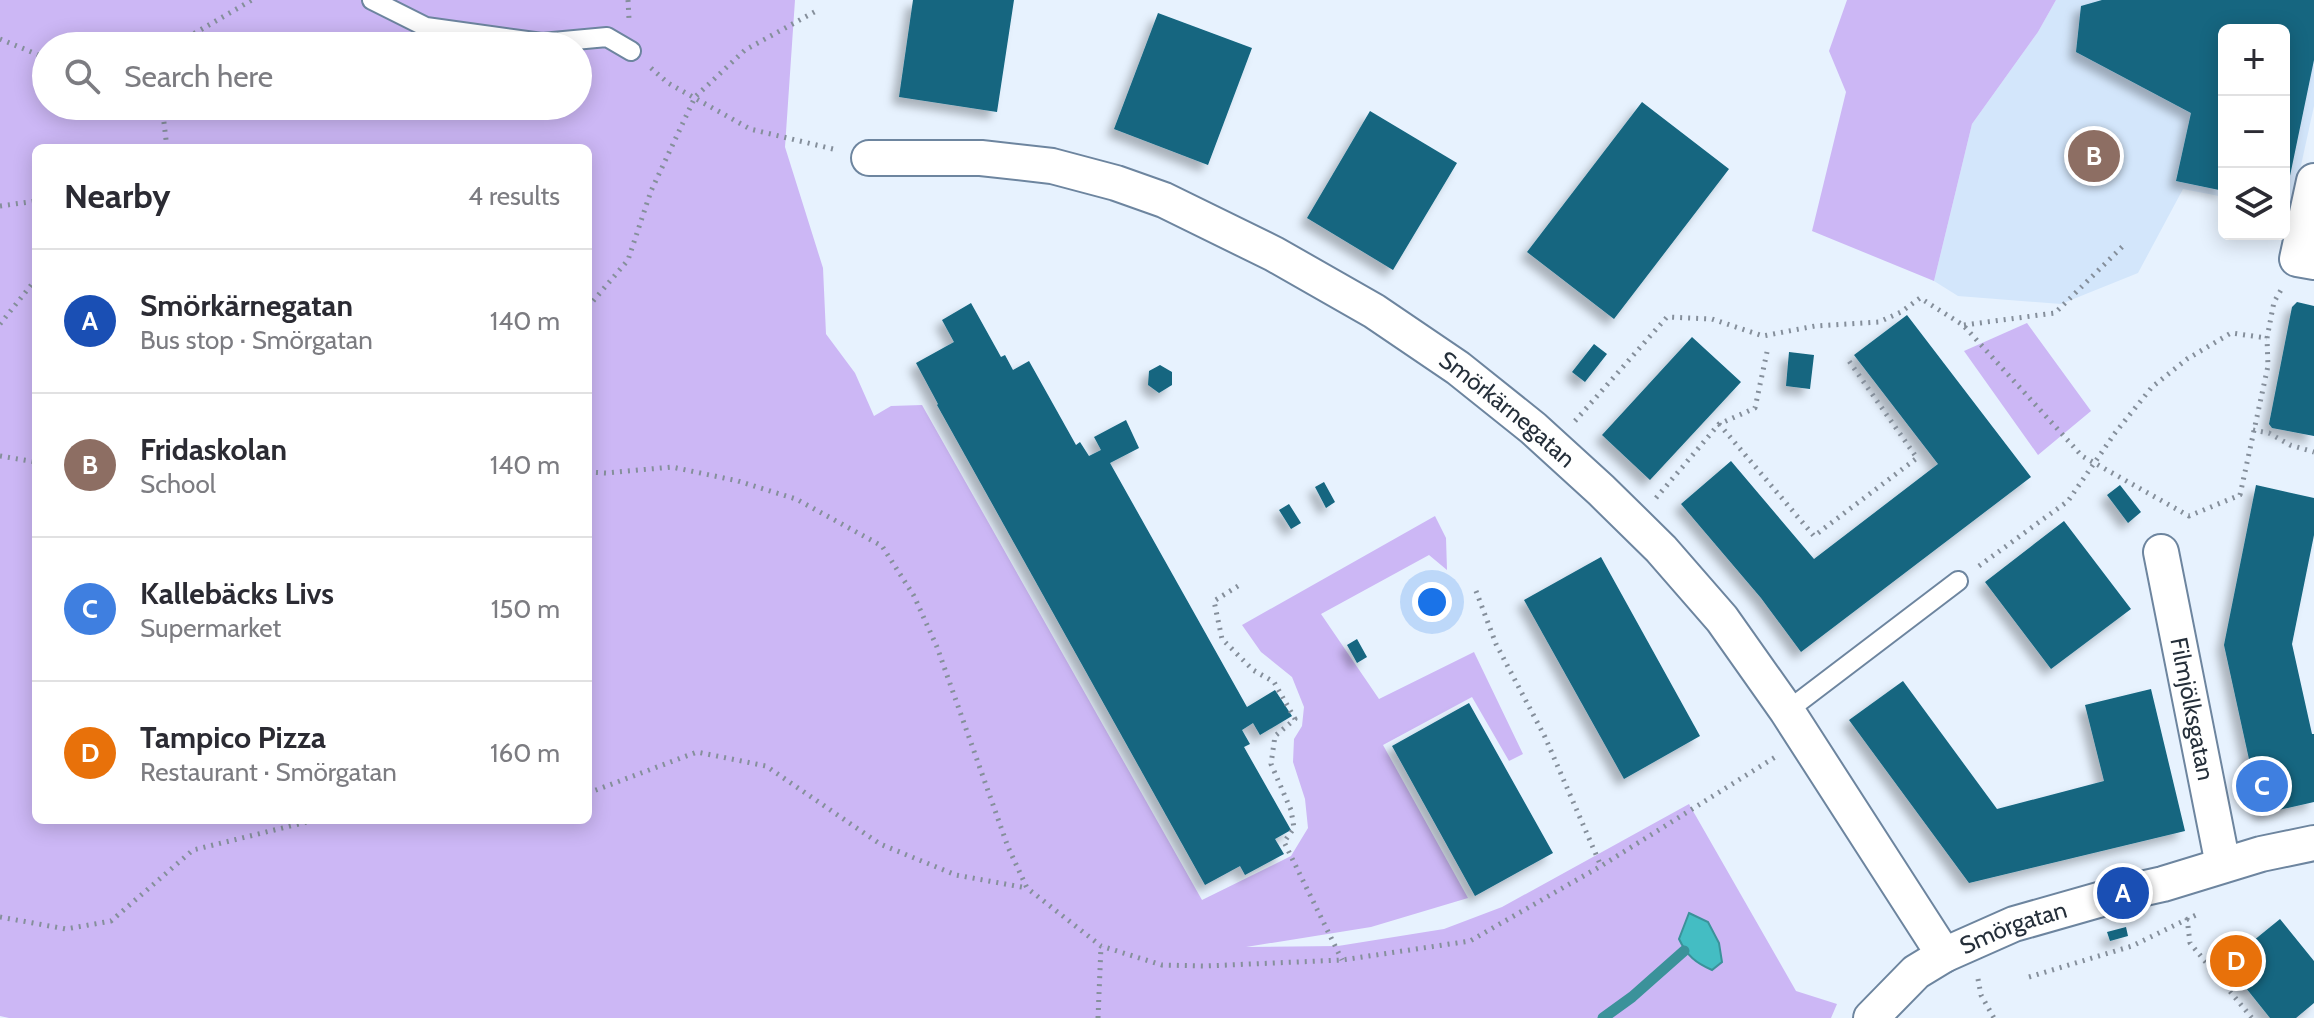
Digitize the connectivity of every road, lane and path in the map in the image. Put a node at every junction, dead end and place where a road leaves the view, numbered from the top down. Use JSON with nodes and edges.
{"nodes":[{"id":1,"x":252,"y":0,"type":"edge"},
{"id":2,"x":372,"y":0,"type":"edge"},
{"id":3,"x":628,"y":0,"type":"edge"},
{"id":4,"x":818,"y":10,"type":"dead end"},
{"id":5,"x":197,"y":32,"type":"edge"},
{"id":6,"x":462,"y":32,"type":"edge"},
{"id":7,"x":592,"y":38,"type":"edge"},
{"id":8,"x":0,"y":39,"type":"edge"},
{"id":9,"x":631,"y":51,"type":"junction"},
{"id":10,"x":32,"y":52,"type":"edge"},
{"id":11,"x":695,"y":97,"type":"junction"},
{"id":12,"x":164,"y":120,"type":"edge"},
{"id":13,"x":167,"y":144,"type":"edge"},
{"id":14,"x":869,"y":158,"type":"joint"},
{"id":15,"x":2314,"y":181,"type":"edge"},
{"id":16,"x":32,"y":202,"type":"edge"},
{"id":17,"x":0,"y":206,"type":"edge"},
{"id":18,"x":2123,"y":246,"type":"dead end"},
{"id":19,"x":2306,"y":261,"type":"edge"},
{"id":20,"x":32,"y":284,"type":"edge"},
{"id":21,"x":592,"y":302,"type":"edge"},
{"id":22,"x":2274,"y":302,"type":"dead end"},
{"id":23,"x":0,"y":324,"type":"edge"},
{"id":24,"x":1963,"y":325,"type":"junction"},
{"id":25,"x":2267,"y":338,"type":"junction"},
{"id":26,"x":1767,"y":352,"type":"dead end"},
{"id":27,"x":1849,"y":361,"type":"dead end"},
{"id":28,"x":1719,"y":424,"type":"junction"},
{"id":29,"x":2253,"y":430,"type":"junction"},
{"id":30,"x":1553,"y":446,"type":"junction"},
{"id":31,"x":2314,"y":452,"type":"edge"},
{"id":32,"x":0,"y":456,"type":"edge"},
{"id":33,"x":32,"y":461,"type":"edge"},
{"id":34,"x":2094,"y":463,"type":"junction"},
{"id":35,"x":592,"y":472,"type":"edge"},
{"id":36,"x":1634,"y":523,"type":"junction"},
{"id":37,"x":2161,"y":552,"type":"dead end"},
{"id":38,"x":1958,"y":581,"type":"joint"},
{"id":39,"x":1238,"y":586,"type":"dead end"},
{"id":40,"x":1476,"y":591,"type":"dead end"},
{"id":41,"x":1796,"y":725,"type":"junction"},
{"id":42,"x":592,"y":791,"type":"edge"},
{"id":43,"x":299,"y":824,"type":"edge"},
{"id":44,"x":2314,"y":843,"type":"edge"},
{"id":45,"x":2223,"y":865,"type":"junction"},
{"id":46,"x":1601,"y":866,"type":"junction"},
{"id":47,"x":1027,"y":888,"type":"junction"},
{"id":48,"x":2210,"y":909,"type":"dead end"},
{"id":49,"x":0,"y":917,"type":"edge"},
{"id":50,"x":2187,"y":918,"type":"junction"},
{"id":51,"x":1101,"y":946,"type":"junction"},
{"id":52,"x":1944,"y":955,"type":"junction"},
{"id":53,"x":1342,"y":960,"type":"junction"},
{"id":54,"x":2029,"y":977,"type":"dead end"},
{"id":55,"x":1098,"y":1018,"type":"edge"},
{"id":56,"x":1871,"y":1018,"type":"edge"},
{"id":57,"x":2252,"y":1018,"type":"edge"}],
"edges":[{"from":1,"to":5,"type":"path"},
{"from":2,"to":6,"type":"lane"},
{"from":3,"to":9,"type":"path"},
{"from":4,"to":11,"type":"path"},
{"from":7,"to":9,"type":"lane"},
{"from":8,"to":10,"type":"path"},
{"from":9,"to":11,"type":"path"},
{"from":11,"to":14,"type":"path"},
{"from":11,"to":21,"type":"path"},
{"from":12,"to":13,"type":"path"},
{"from":14,"to":30,"type":"street","name":"Smörkärnegatan"},
{"from":15,"to":19,"type":"street"},
{"from":16,"to":17,"type":"path"},
{"from":18,"to":24,"type":"path"},
{"from":20,"to":23,"type":"path"},
{"from":22,"to":25,"type":"path"},
{"from":24,"to":30,"type":"path"},
{"from":24,"to":34,"type":"path"},
{"from":25,"to":29,"type":"path"},
{"from":25,"to":34,"type":"path"},
{"from":26,"to":28,"type":"path"},
{"from":27,"to":28,"type":"path"},
{"from":28,"to":36,"type":"path"},
{"from":29,"to":31,"type":"path"},
{"from":29,"to":34,"type":"path"},
{"from":30,"to":36,"type":"street","name":"Smörkärnegatan"},
{"from":32,"to":33,"type":"path"},
{"from":34,"to":38,"type":"path"},
{"from":35,"to":47,"type":"path"},
{"from":36,"to":41,"type":"street","name":"Smörkärnegatan"},
{"from":37,"to":45,"type":"street","name":"Filmjölksgatan"},
{"from":38,"to":41,"type":"lane"},
{"from":39,"to":53,"type":"path"},
{"from":40,"to":46,"type":"path"},
{"from":41,"to":46,"type":"path"},
{"from":41,"to":52,"type":"street","name":"Smörkärnegatan"},
{"from":42,"to":47,"type":"path"},
{"from":43,"to":49,"type":"path"},
{"from":44,"to":45,"type":"street","name":"Smörgatan"},
{"from":45,"to":52,"type":"street","name":"Smörgatan"},
{"from":46,"to":53,"type":"path"},
{"from":47,"to":51,"type":"path"},
{"from":48,"to":50,"type":"path"},
{"from":50,"to":54,"type":"path"},
{"from":50,"to":57,"type":"path"},
{"from":51,"to":53,"type":"path"},
{"from":51,"to":55,"type":"path"},
{"from":52,"to":56,"type":"street","name":"Smörgatan"}]}
